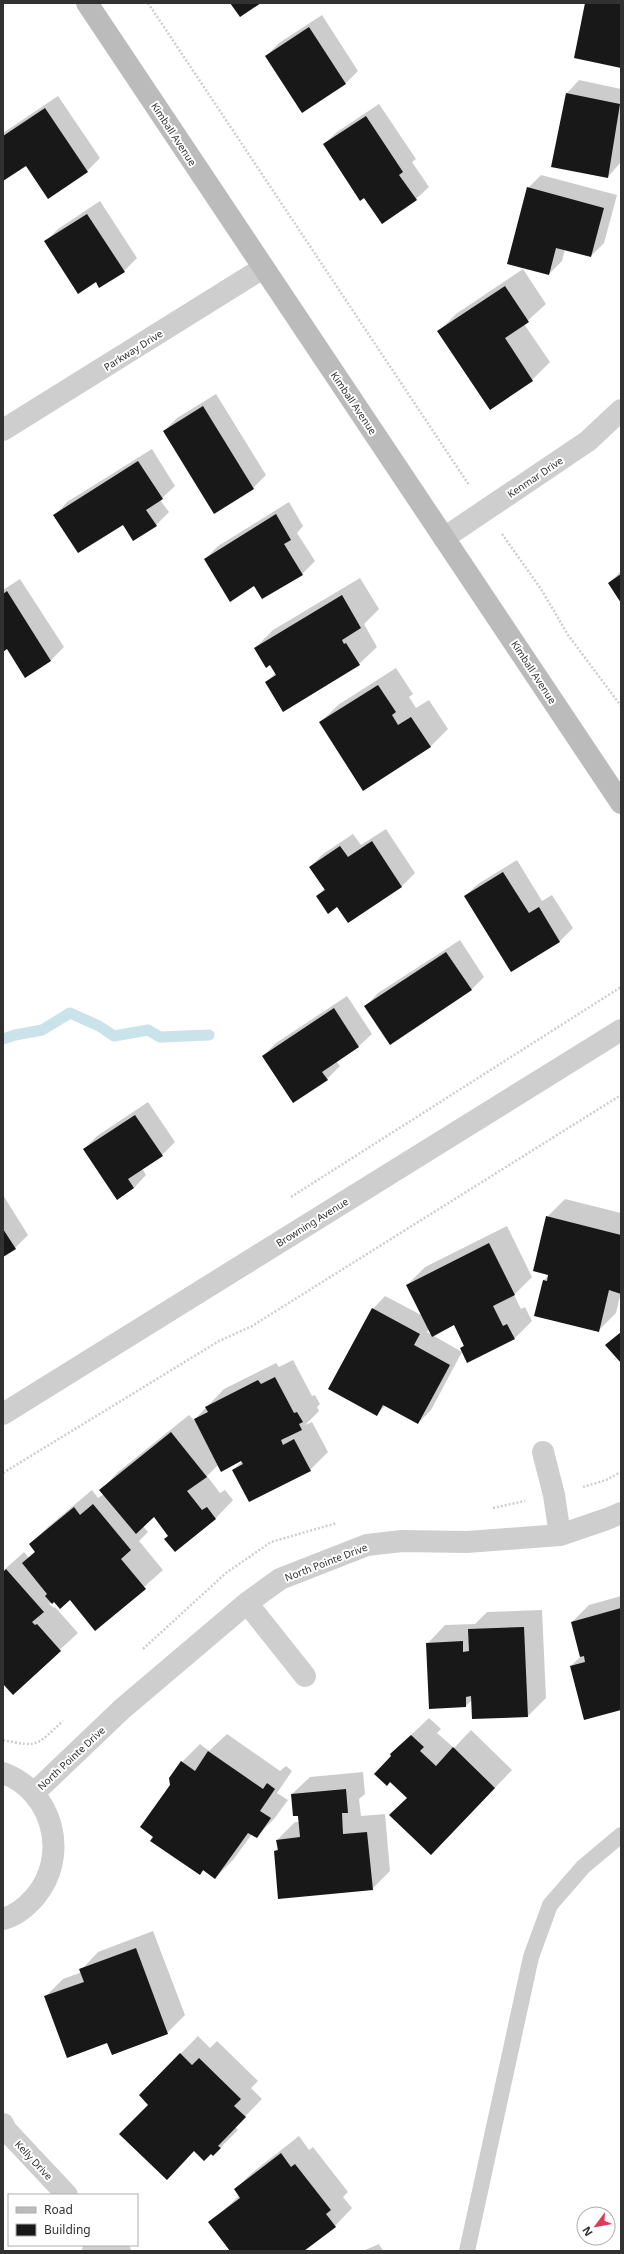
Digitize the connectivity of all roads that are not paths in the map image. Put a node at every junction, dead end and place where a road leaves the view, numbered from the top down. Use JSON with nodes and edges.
{"nodes":[{"id":1,"x":87,"y":3,"type":"edge"},
{"id":2,"x":263,"y":268,"type":"junction"},
{"id":3,"x":621,"y":410,"type":"edge"},
{"id":4,"x":3,"y":430,"type":"edge"},
{"id":5,"x":444,"y":538,"type":"junction"},
{"id":6,"x":621,"y":803,"type":"edge"},
{"id":7,"x":621,"y":1030,"type":"edge"},
{"id":8,"x":3,"y":1414,"type":"edge"},
{"id":9,"x":543,"y":1452,"type":"dead end"},
{"id":10,"x":621,"y":1513,"type":"edge"},
{"id":11,"x":560,"y":1535,"type":"junction"},
{"id":12,"x":248,"y":1603,"type":"junction"},
{"id":13,"x":305,"y":1676,"type":"dead end"},
{"id":14,"x":3,"y":1773,"type":"edge"},
{"id":15,"x":34,"y":1793,"type":"junction"},
{"id":16,"x":621,"y":1835,"type":"edge"},
{"id":17,"x":3,"y":1919,"type":"edge"},
{"id":18,"x":3,"y":2124,"type":"edge"},
{"id":19,"x":66,"y":2194,"type":"edge"},
{"id":20,"x":467,"y":2251,"type":"edge"}],
"edges":[{"from":1,"to":2,"type":"main road","name":"Kimball Avenue"},
{"from":2,"to":4,"type":"street","name":"Parkway Drive"},
{"from":2,"to":5,"type":"main road","name":"Kimball Avenue"},
{"from":3,"to":5,"type":"street","name":"Kenmar Drive"},
{"from":5,"to":6,"type":"main road","name":"Kimball Avenue"},
{"from":7,"to":8,"type":"street","name":"Browning Avenue"},
{"from":9,"to":11,"type":"street"},
{"from":10,"to":11,"type":"street","name":"North Pointe Drive"},
{"from":11,"to":12,"type":"street","name":"North Pointe Drive"},
{"from":12,"to":13,"type":"street"},
{"from":12,"to":15,"type":"street","name":"North Pointe Drive"},
{"from":14,"to":15,"type":"street"},
{"from":15,"to":17,"type":"street"},
{"from":16,"to":20,"type":"lane"},
{"from":18,"to":19,"type":"street","name":"Kelly Drive"}]}
